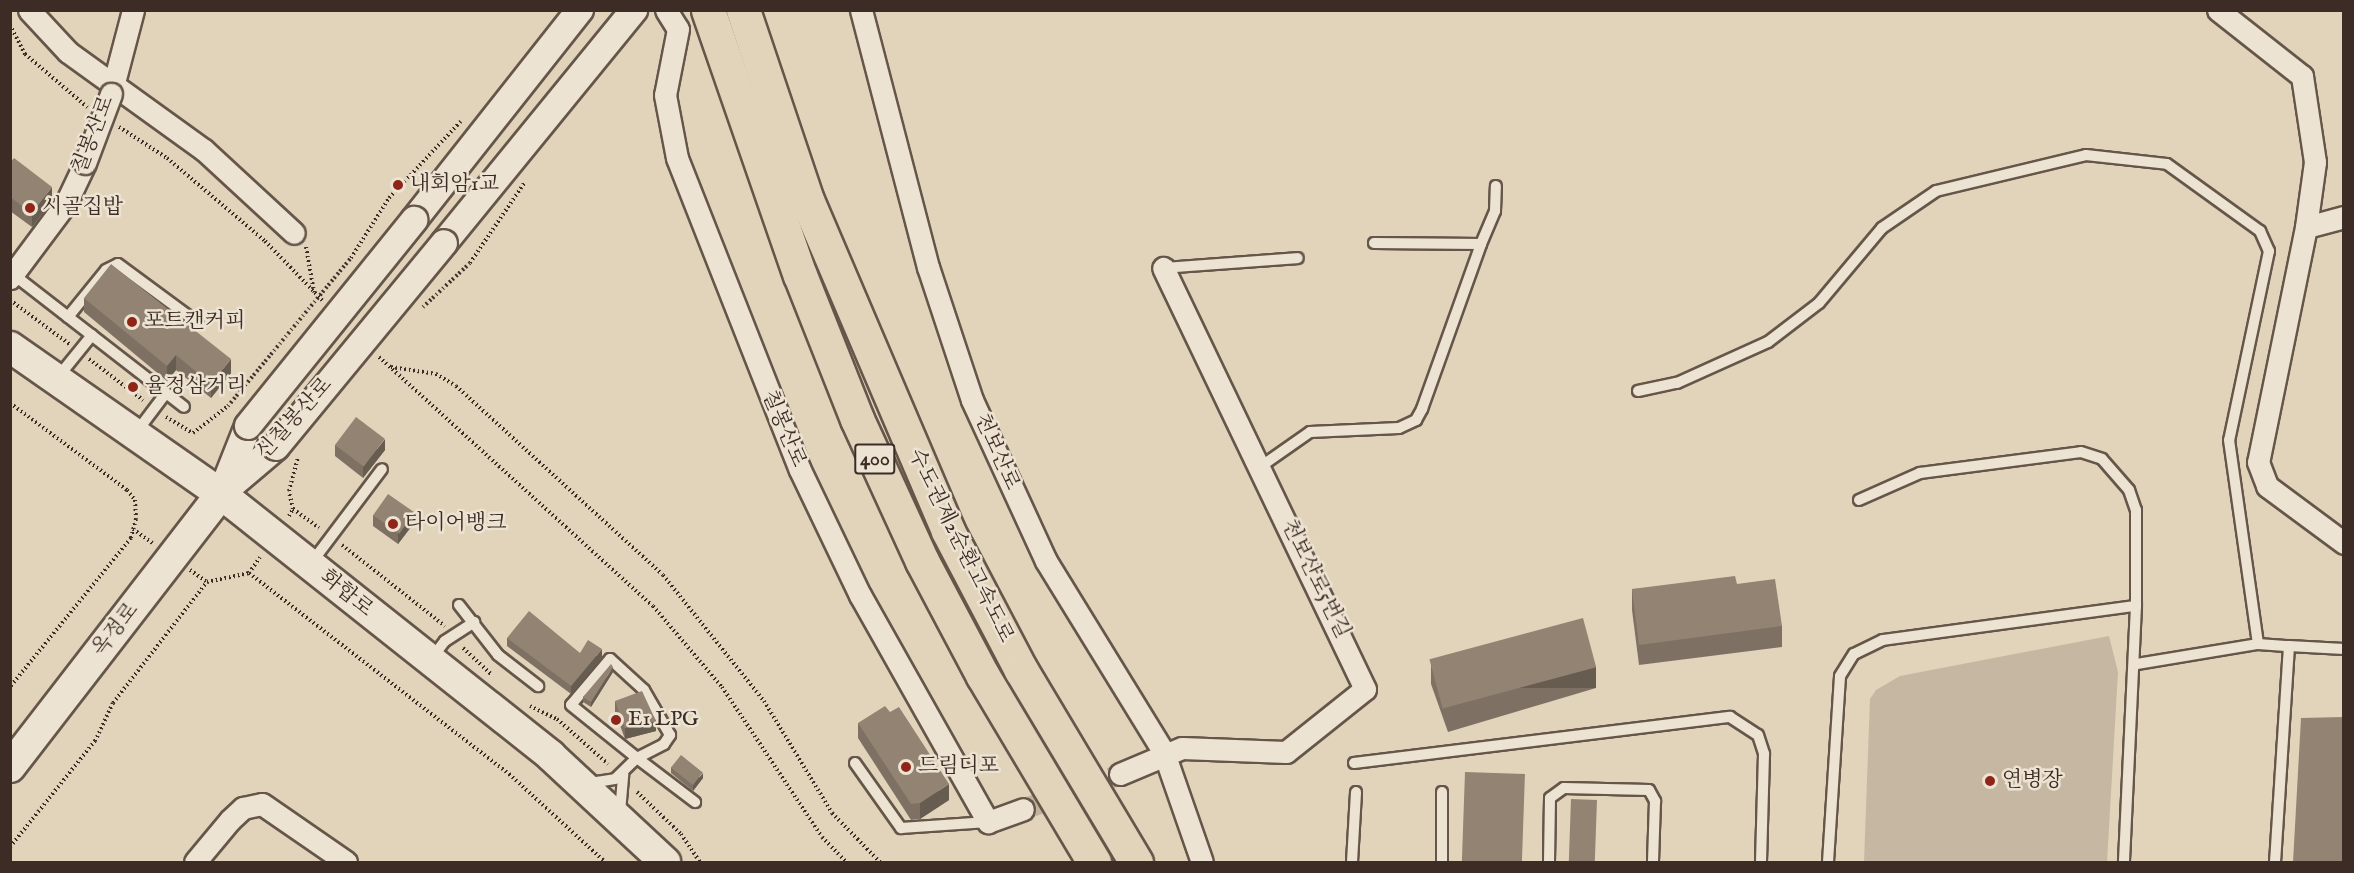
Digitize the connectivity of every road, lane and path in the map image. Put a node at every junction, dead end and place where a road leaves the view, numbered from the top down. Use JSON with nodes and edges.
{"nodes":[{"id":1,"x":29,"y":10,"type":"edge"},
{"id":2,"x":133,"y":10,"type":"edge"},
{"id":3,"x":580,"y":10,"type":"edge"},
{"id":4,"x":634,"y":10,"type":"edge"},
{"id":5,"x":666,"y":10,"type":"edge"},
{"id":6,"x":861,"y":10,"type":"edge"},
{"id":7,"x":2218,"y":10,"type":"edge"},
{"id":8,"x":753,"y":18,"type":"edge"},
{"id":9,"x":711,"y":20,"type":"edge"},
{"id":10,"x":10,"y":25,"type":"edge"},
{"id":11,"x":112,"y":89,"type":"junction"},
{"id":12,"x":93,"y":110,"type":"dead end"},
{"id":13,"x":469,"y":113,"type":"dead end"},
{"id":14,"x":111,"y":122,"type":"dead end"},
{"id":15,"x":534,"y":171,"type":"dead end"},
{"id":16,"x":1496,"y":186,"type":"dead end"},
{"id":17,"x":2343,"y":217,"type":"edge"},
{"id":18,"x":2306,"y":227,"type":"junction"},
{"id":19,"x":294,"y":233,"type":"joint"},
{"id":20,"x":1374,"y":243,"type":"dead end"},
{"id":21,"x":1481,"y":244,"type":"junction"},
{"id":22,"x":1298,"y":258,"type":"dead end"},
{"id":23,"x":1163,"y":268,"type":"joint"},
{"id":24,"x":12,"y":277,"type":"edge"},
{"id":25,"x":314,"y":292,"type":"junction"},
{"id":26,"x":10,"y":300,"type":"edge"},
{"id":27,"x":327,"y":305,"type":"dead end"},
{"id":28,"x":420,"y":309,"type":"dead end"},
{"id":29,"x":68,"y":317,"type":"junction"},
{"id":30,"x":198,"y":323,"type":"dead end"},
{"id":31,"x":92,"y":335,"type":"junction"},
{"id":32,"x":63,"y":340,"type":"dead end"},
{"id":33,"x":10,"y":346,"type":"edge"},
{"id":34,"x":374,"y":352,"type":"dead end"},
{"id":35,"x":384,"y":353,"type":"dead end"},
{"id":36,"x":377,"y":362,"type":"dead end"},
{"id":37,"x":97,"y":365,"type":"dead end"},
{"id":38,"x":390,"y":367,"type":"junction"},
{"id":39,"x":56,"y":378,"type":"junction"},
{"id":40,"x":131,"y":391,"type":"dead end"},
{"id":41,"x":1638,"y":391,"type":"dead end"},
{"id":42,"x":166,"y":393,"type":"junction"},
{"id":43,"x":10,"y":403,"type":"edge"},
{"id":44,"x":184,"y":407,"type":"dead end"},
{"id":45,"x":175,"y":424,"type":"dead end"},
{"id":46,"x":135,"y":434,"type":"junction"},
{"id":47,"x":306,"y":449,"type":"dead end"},
{"id":48,"x":287,"y":452,"type":"junction"},
{"id":49,"x":1260,"y":467,"type":"junction"},
{"id":50,"x":382,"y":469,"type":"dead end"},
{"id":51,"x":221,"y":494,"type":"junction"},
{"id":52,"x":1859,"y":500,"type":"dead end"},
{"id":53,"x":293,"y":509,"type":"dead end"},
{"id":54,"x":2343,"y":543,"type":"edge"},
{"id":55,"x":346,"y":548,"type":"dead end"},
{"id":56,"x":310,"y":564,"type":"junction"},
{"id":57,"x":459,"y":605,"type":"dead end"},
{"id":58,"x":2136,"y":606,"type":"junction"},
{"id":59,"x":474,"y":622,"type":"junction"},
{"id":60,"x":446,"y":627,"type":"dead end"},
{"id":61,"x":459,"y":644,"type":"dead end"},
{"id":62,"x":2258,"y":644,"type":"junction"},
{"id":63,"x":2289,"y":646,"type":"junction"},
{"id":64,"x":2343,"y":650,"type":"edge"},
{"id":65,"x":430,"y":660,"type":"junction"},
{"id":66,"x":2137,"y":664,"type":"junction"},
{"id":67,"x":497,"y":679,"type":"dead end"},
{"id":68,"x":538,"y":686,"type":"dead end"},
{"id":69,"x":10,"y":687,"type":"edge"},
{"id":70,"x":521,"y":699,"type":"dead end"},
{"id":71,"x":1164,"y":753,"type":"junction"},
{"id":72,"x":637,"y":758,"type":"junction"},
{"id":73,"x":606,"y":763,"type":"dead end"},
{"id":74,"x":855,"y":763,"type":"dead end"},
{"id":75,"x":1354,"y":763,"type":"dead end"},
{"id":76,"x":10,"y":767,"type":"edge"},
{"id":77,"x":624,"y":771,"type":"junction"},
{"id":78,"x":1120,"y":774,"type":"tunnel mouth"},
{"id":79,"x":577,"y":781,"type":"junction"},
{"id":80,"x":1356,"y":792,"type":"dead end"},
{"id":81,"x":1442,"y":792,"type":"dead end"},
{"id":82,"x":638,"y":793,"type":"dead end"},
{"id":83,"x":695,"y":802,"type":"dead end"},
{"id":84,"x":1023,"y":809,"type":"tunnel mouth"},
{"id":85,"x":988,"y":822,"type":"junction"},
{"id":86,"x":627,"y":827,"type":"junction"},
{"id":87,"x":10,"y":847,"type":"edge"},
{"id":88,"x":195,"y":862,"type":"edge"},
{"id":89,"x":346,"y":862,"type":"edge"},
{"id":90,"x":605,"y":862,"type":"edge"},
{"id":91,"x":665,"y":862,"type":"edge"},
{"id":92,"x":700,"y":862,"type":"edge"},
{"id":93,"x":846,"y":862,"type":"edge"},
{"id":94,"x":880,"y":862,"type":"edge"},
{"id":95,"x":1094,"y":862,"type":"edge"},
{"id":96,"x":1136,"y":862,"type":"edge"},
{"id":97,"x":1202,"y":862,"type":"edge"},
{"id":98,"x":1352,"y":862,"type":"edge"},
{"id":99,"x":1442,"y":862,"type":"edge"},
{"id":100,"x":1549,"y":862,"type":"edge"},
{"id":101,"x":1653,"y":862,"type":"edge"},
{"id":102,"x":1761,"y":862,"type":"edge"},
{"id":103,"x":1828,"y":862,"type":"edge"},
{"id":104,"x":2124,"y":862,"type":"edge"},
{"id":105,"x":2275,"y":862,"type":"edge"}],
"edges":[{"from":1,"to":11,"type":"street"},
{"from":2,"to":11,"type":"street","name":"칠봉산로"},
{"from":3,"to":51,"type":"street","name":"신칠봉산로","bridge":true},
{"from":4,"to":48,"type":"street","name":"신칠봉산로","bridge":true},
{"from":5,"to":85,"type":"street","name":"칠봉산로"},
{"from":6,"to":71,"type":"street","name":"천보산로"},
{"from":7,"to":18,"type":"street"},
{"from":8,"to":96,"type":"highway","name":"수도권제2순환고속도로","number":"400"},
{"from":9,"to":95,"type":"highway","name":"수도권제2순환고속도로","number":"400"},
{"from":10,"to":12,"type":"path"},
{"from":11,"to":19,"type":"street"},
{"from":11,"to":24,"type":"street","name":"칠봉산로","bridge":true},
{"from":13,"to":45,"type":"path","bridge":true},
{"from":14,"to":25,"type":"path"},
{"from":15,"to":28,"type":"path","bridge":true},
{"from":16,"to":21,"type":"lane"},
{"from":17,"to":18,"type":"street"},
{"from":18,"to":54,"type":"street"},
{"from":19,"to":25,"type":"path"},
{"from":20,"to":21,"type":"lane"},
{"from":21,"to":49,"type":"lane"},
{"from":22,"to":23,"type":"lane"},
{"from":23,"to":49,"type":"street","name":"천보산로5번길"},
{"from":24,"to":29,"type":"lane"},
{"from":25,"to":27,"type":"path"},
{"from":26,"to":32,"type":"path"},
{"from":29,"to":30,"type":"lane"},
{"from":29,"to":31,"type":"lane"},
{"from":31,"to":39,"type":"lane"},
{"from":31,"to":42,"type":"lane"},
{"from":33,"to":39,"type":"main road","name":"화합로"},
{"from":34,"to":38,"type":"path"},
{"from":35,"to":36,"type":"path"},
{"from":37,"to":40,"type":"path"},
{"from":38,"to":93,"type":"path"},
{"from":38,"to":94,"type":"path"},
{"from":39,"to":46,"type":"main road","name":"화합로"},
{"from":41,"to":62,"type":"lane"},
{"from":42,"to":44,"type":"lane"},
{"from":42,"to":46,"type":"lane"},
{"from":43,"to":69,"type":"path"},
{"from":46,"to":51,"type":"main road","name":"화합로"},
{"from":47,"to":48,"type":"path"},
{"from":48,"to":51,"type":"street","name":"신칠봉산로"},
{"from":48,"to":53,"type":"path"},
{"from":49,"to":71,"type":"street","name":"천보산로5번길"},
{"from":50,"to":56,"type":"lane"},
{"from":51,"to":56,"type":"main road","name":"화합로"},
{"from":51,"to":76,"type":"main road","name":"옥정로"},
{"from":52,"to":58,"type":"lane"},
{"from":55,"to":60,"type":"path"},
{"from":56,"to":65,"type":"main road","name":"화합로"},
{"from":57,"to":59,"type":"lane"},
{"from":58,"to":66,"type":"lane"},
{"from":58,"to":103,"type":"lane"},
{"from":59,"to":65,"type":"lane"},
{"from":59,"to":68,"type":"lane"},
{"from":61,"to":67,"type":"path"},
{"from":62,"to":63,"type":"lane"},
{"from":62,"to":66,"type":"lane"},
{"from":63,"to":64,"type":"lane"},
{"from":63,"to":105,"type":"lane"},
{"from":65,"to":79,"type":"main road","name":"화합로"},
{"from":66,"to":104,"type":"lane"},
{"from":70,"to":73,"type":"path"},
{"from":71,"to":78,"type":"street"},
{"from":71,"to":97,"type":"street","name":"천보산로"},
{"from":72,"to":72,"type":"lane"},
{"from":72,"to":77,"type":"lane"},
{"from":72,"to":83,"type":"lane"},
{"from":74,"to":85,"type":"lane"},
{"from":75,"to":102,"type":"lane"},
{"from":77,"to":79,"type":"lane"},
{"from":77,"to":86,"type":"lane"},
{"from":79,"to":86,"type":"main road","name":"화합로"},
{"from":80,"to":98,"type":"lane"},
{"from":81,"to":99,"type":"lane"},
{"from":82,"to":92,"type":"path"},
{"from":84,"to":85,"type":"street"},
{"from":86,"to":91,"type":"main road","name":"화합로"},
{"from":87,"to":90,"type":"path"},
{"from":88,"to":89,"type":"street"},
{"from":100,"to":101,"type":"lane"}]}
